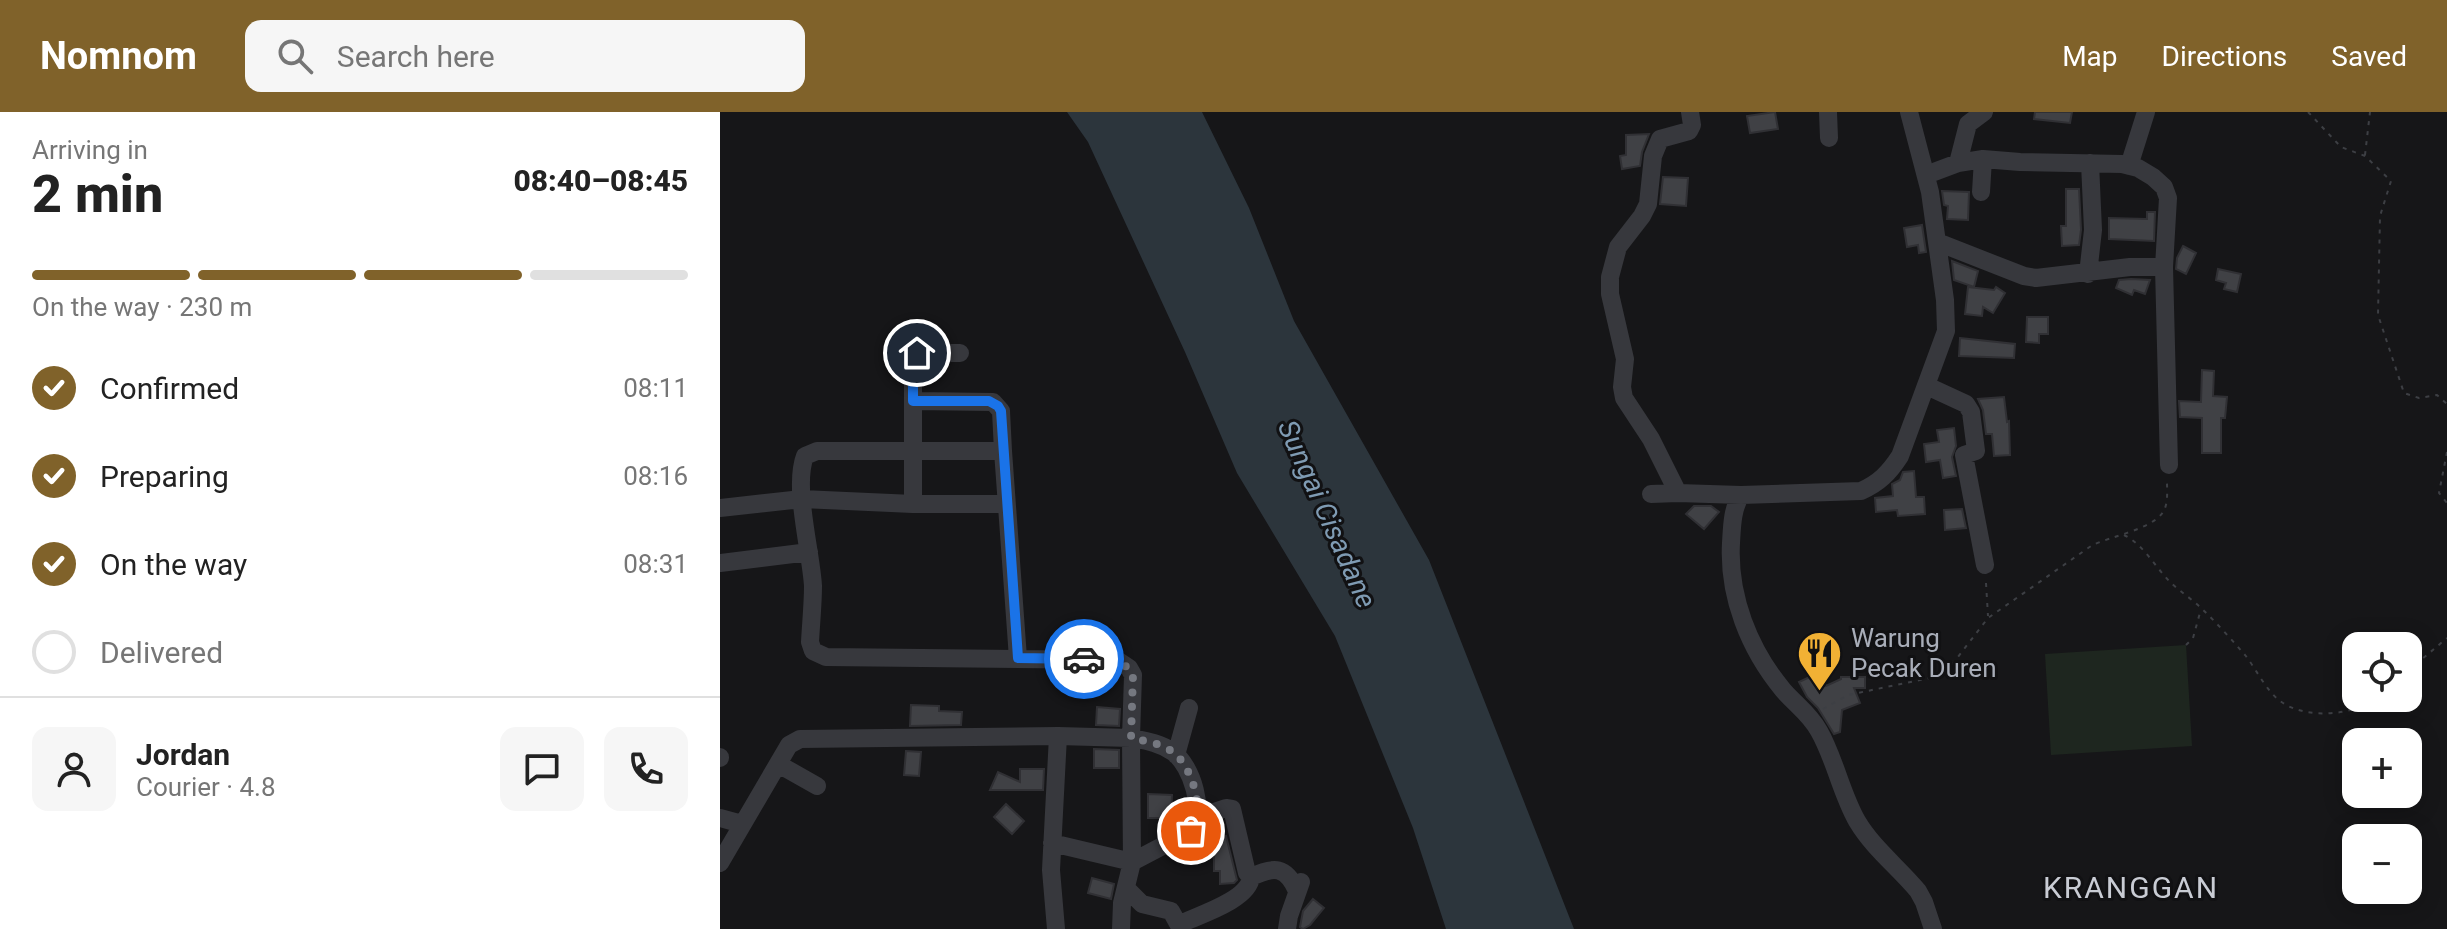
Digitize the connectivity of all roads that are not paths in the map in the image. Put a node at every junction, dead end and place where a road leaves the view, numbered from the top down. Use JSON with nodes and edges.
{"nodes":[{"id":1,"x":1690,"y":112,"type":"edge"},
{"id":2,"x":1828,"y":112,"type":"edge"},
{"id":3,"x":1909,"y":112,"type":"edge"},
{"id":4,"x":1984,"y":112,"type":"edge"},
{"id":5,"x":2146,"y":112,"type":"edge"},
{"id":6,"x":1829,"y":138,"type":"dead end"},
{"id":7,"x":1983,"y":159,"type":"junction"},
{"id":8,"x":1958,"y":163,"type":"junction"},
{"id":9,"x":2090,"y":163,"type":"junction"},
{"id":10,"x":2129,"y":166,"type":"junction"},
{"id":11,"x":1926,"y":175,"type":"junction"},
{"id":12,"x":1981,"y":192,"type":"dead end"},
{"id":13,"x":1937,"y":242,"type":"junction"},
{"id":14,"x":2164,"y":267,"type":"junction"},
{"id":15,"x":2088,"y":274,"type":"junction"},
{"id":16,"x":960,"y":353,"type":"dead end"},
{"id":17,"x":1927,"y":386,"type":"junction"},
{"id":18,"x":913,"y":401,"type":"junction"},
{"id":19,"x":1003,"y":451,"type":"junction"},
{"id":20,"x":913,"y":452,"type":"junction"},
{"id":21,"x":2169,"y":465,"type":"road end"},
{"id":22,"x":1678,"y":493,"type":"junction"},
{"id":23,"x":1651,"y":494,"type":"dead end"},
{"id":24,"x":1741,"y":495,"type":"junction"},
{"id":25,"x":802,"y":499,"type":"junction"},
{"id":26,"x":913,"y":504,"type":"junction"},
{"id":27,"x":1006,"y":504,"type":"junction"},
{"id":28,"x":720,"y":508,"type":"edge"},
{"id":29,"x":809,"y":552,"type":"junction"},
{"id":30,"x":720,"y":563,"type":"edge"},
{"id":31,"x":1985,"y":565,"type":"road end"},
{"id":32,"x":1018,"y":658,"type":"junction"},
{"id":33,"x":1189,"y":708,"type":"dead end"},
{"id":34,"x":1058,"y":736,"type":"junction"},
{"id":35,"x":1131,"y":738,"type":"junction"},
{"id":36,"x":1176,"y":755,"type":"junction"},
{"id":37,"x":778,"y":764,"type":"junction"},
{"id":38,"x":817,"y":786,"type":"dead end"},
{"id":39,"x":1199,"y":817,"type":"junction"},
{"id":40,"x":720,"y":818,"type":"edge"},
{"id":41,"x":742,"y":824,"type":"junction"},
{"id":42,"x":1052,"y":843,"type":"junction"},
{"id":43,"x":1132,"y":862,"type":"junction"},
{"id":44,"x":720,"y":863,"type":"edge"},
{"id":45,"x":1251,"y":877,"type":"junction"},
{"id":46,"x":1127,"y":889,"type":"junction"},
{"id":47,"x":1180,"y":926,"type":"edge"},
{"id":48,"x":1056,"y":929,"type":"edge"},
{"id":49,"x":1121,"y":929,"type":"edge"},
{"id":50,"x":1287,"y":929,"type":"edge"},
{"id":51,"x":1933,"y":929,"type":"edge"}],
"edges":[{"from":1,"to":22,"type":"street"},
{"from":2,"to":6,"type":"street"},
{"from":3,"to":11,"type":"street"},
{"from":4,"to":8,"type":"street"},
{"from":5,"to":10,"type":"street"},
{"from":7,"to":8,"type":"street"},
{"from":7,"to":9,"type":"street"},
{"from":7,"to":12,"type":"street"},
{"from":8,"to":11,"type":"street"},
{"from":9,"to":10,"type":"street"},
{"from":9,"to":15,"type":"street"},
{"from":10,"to":14,"type":"street"},
{"from":11,"to":13,"type":"street"},
{"from":13,"to":15,"type":"street"},
{"from":13,"to":17,"type":"street"},
{"from":14,"to":15,"type":"street"},
{"from":14,"to":21,"type":"street"},
{"from":16,"to":18,"type":"street"},
{"from":17,"to":24,"type":"street"},
{"from":17,"to":31,"type":"street"},
{"from":18,"to":19,"type":"street"},
{"from":18,"to":20,"type":"street"},
{"from":19,"to":20,"type":"street"},
{"from":19,"to":27,"type":"street"},
{"from":20,"to":25,"type":"street"},
{"from":20,"to":26,"type":"street"},
{"from":22,"to":23,"type":"street"},
{"from":22,"to":24,"type":"street"},
{"from":24,"to":51,"type":"street"},
{"from":25,"to":26,"type":"street"},
{"from":25,"to":28,"type":"street"},
{"from":25,"to":29,"type":"street"},
{"from":26,"to":27,"type":"street"},
{"from":27,"to":32,"type":"street"},
{"from":29,"to":30,"type":"street"},
{"from":29,"to":32,"type":"street"},
{"from":32,"to":35,"type":"street"},
{"from":33,"to":36,"type":"street"},
{"from":34,"to":35,"type":"street"},
{"from":34,"to":37,"type":"street"},
{"from":34,"to":42,"type":"street"},
{"from":35,"to":36,"type":"street"},
{"from":35,"to":43,"type":"street"},
{"from":36,"to":39,"type":"street"},
{"from":37,"to":38,"type":"street"},
{"from":37,"to":41,"type":"street"},
{"from":39,"to":43,"type":"street"},
{"from":39,"to":45,"type":"street"},
{"from":40,"to":41,"type":"street"},
{"from":41,"to":44,"type":"street"},
{"from":42,"to":43,"type":"street"},
{"from":42,"to":48,"type":"street"},
{"from":43,"to":46,"type":"street"},
{"from":45,"to":47,"type":"street"},
{"from":45,"to":50,"type":"street"},
{"from":46,"to":47,"type":"street"},
{"from":46,"to":49,"type":"street"}]}
